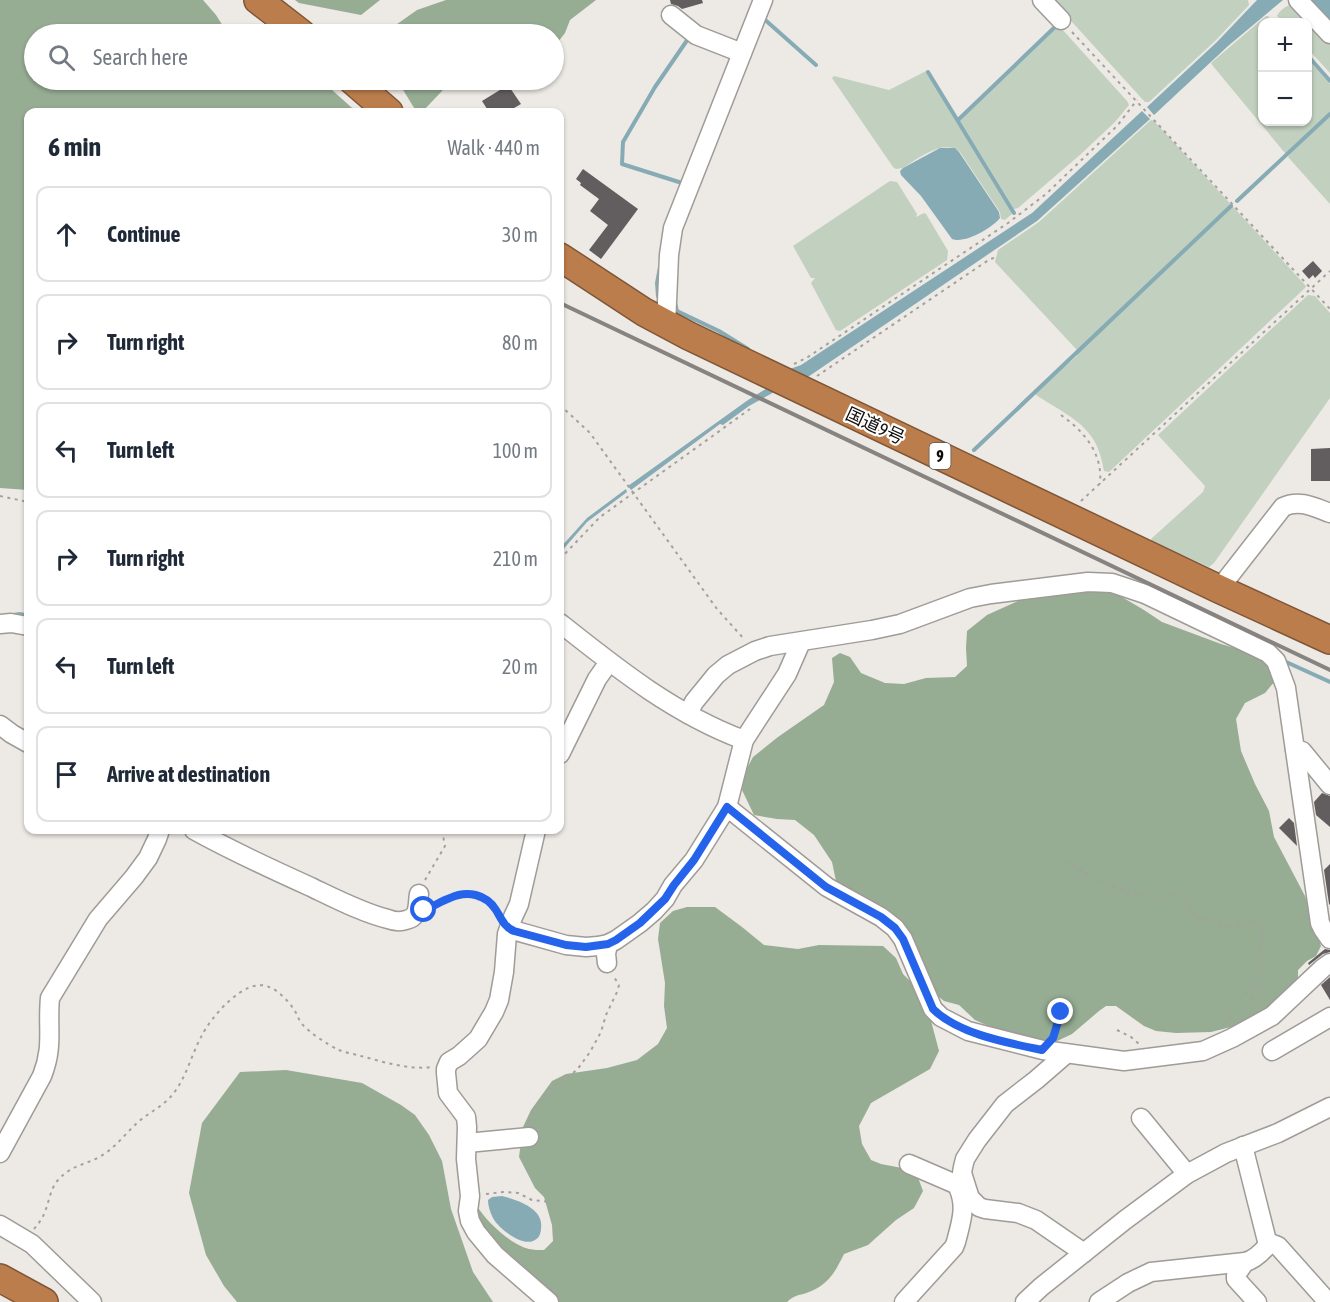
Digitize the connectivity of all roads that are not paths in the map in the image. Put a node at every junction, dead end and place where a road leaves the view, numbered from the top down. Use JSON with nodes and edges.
{"nodes":[{"id":1,"x":258,"y":0,"type":"edge"},
{"id":2,"x":762,"y":0,"type":"edge"},
{"id":3,"x":1042,"y":0,"type":"edge"},
{"id":4,"x":1298,"y":0,"type":"edge"},
{"id":5,"x":671,"y":15,"type":"dead end"},
{"id":6,"x":1061,"y":20,"type":"road end"},
{"id":7,"x":289,"y":24,"type":"edge"},
{"id":8,"x":1330,"y":34,"type":"edge"},
{"id":9,"x":742,"y":53,"type":"junction"},
{"id":10,"x":364,"y":90,"type":"edge"},
{"id":11,"x":384,"y":108,"type":"edge"},
{"id":12,"x":564,"y":260,"type":"edge"},
{"id":13,"x":666,"y":325,"type":"junction"},
{"id":14,"x":1330,"y":513,"type":"edge"},
{"id":15,"x":1219,"y":590,"type":"junction"},
{"id":16,"x":0,"y":624,"type":"edge"},
{"id":17,"x":24,"y":625,"type":"edge"},
{"id":18,"x":564,"y":626,"type":"edge"},
{"id":19,"x":1330,"y":640,"type":"edge"},
{"id":20,"x":801,"y":642,"type":"junction"},
{"id":21,"x":609,"y":662,"type":"junction"},
{"id":22,"x":688,"y":714,"type":"junction"},
{"id":23,"x":0,"y":725,"type":"edge"},
{"id":24,"x":744,"y":740,"type":"junction"},
{"id":25,"x":24,"y":741,"type":"edge"},
{"id":26,"x":564,"y":746,"type":"edge"},
{"id":27,"x":1295,"y":748,"type":"junction"},
{"id":28,"x":1330,"y":785,"type":"edge"},
{"id":29,"x":727,"y":807,"type":"junction"},
{"id":30,"x":159,"y":834,"type":"edge"},
{"id":31,"x":201,"y":834,"type":"edge"},
{"id":32,"x":535,"y":834,"type":"edge"},
{"id":33,"x":418,"y":902,"type":"road end"},
{"id":34,"x":509,"y":929,"type":"junction"},
{"id":35,"x":1330,"y":939,"type":"edge"},
{"id":36,"x":608,"y":944,"type":"junction"},
{"id":37,"x":607,"y":963,"type":"road end"},
{"id":38,"x":1330,"y":963,"type":"edge"},
{"id":39,"x":1328,"y":1022,"type":"edge"},
{"id":40,"x":1272,"y":1051,"type":"dead end"},
{"id":41,"x":1066,"y":1054,"type":"junction"},
{"id":42,"x":1330,"y":1107,"type":"edge"},
{"id":43,"x":1141,"y":1118,"type":"dead end"},
{"id":44,"x":527,"y":1137,"type":"road end"},
{"id":45,"x":467,"y":1143,"type":"junction"},
{"id":46,"x":1243,"y":1146,"type":"junction"},
{"id":47,"x":0,"y":1153,"type":"edge"},
{"id":48,"x":909,"y":1164,"type":"dead end"},
{"id":49,"x":1187,"y":1174,"type":"junction"},
{"id":50,"x":959,"y":1181,"type":"junction"},
{"id":51,"x":0,"y":1225,"type":"edge"},
{"id":52,"x":1268,"y":1245,"type":"junction"},
{"id":53,"x":1084,"y":1253,"type":"junction"},
{"id":54,"x":1245,"y":1262,"type":"junction"},
{"id":55,"x":0,"y":1278,"type":"edge"},
{"id":56,"x":44,"y":1302,"type":"edge"},
{"id":57,"x":92,"y":1302,"type":"edge"},
{"id":58,"x":549,"y":1302,"type":"edge"},
{"id":59,"x":904,"y":1302,"type":"edge"},
{"id":60,"x":1024,"y":1302,"type":"edge"},
{"id":61,"x":1100,"y":1302,"type":"edge"},
{"id":62,"x":1257,"y":1302,"type":"edge"},
{"id":63,"x":1328,"y":1302,"type":"edge"}],
"edges":[{"from":1,"to":7,"type":"highway"},
{"from":2,"to":9,"type":"street"},
{"from":3,"to":6,"type":"street"},
{"from":4,"to":8,"type":"street"},
{"from":5,"to":9,"type":"street"},
{"from":9,"to":13,"type":"street"},
{"from":10,"to":11,"type":"highway"},
{"from":12,"to":13,"type":"highway","name":"国道9号","number":"9"},
{"from":13,"to":15,"type":"highway","name":"国道9号","number":"9"},
{"from":14,"to":15,"type":"street"},
{"from":15,"to":19,"type":"highway","name":"国道9号","number":"9"},
{"from":16,"to":17,"type":"street"},
{"from":18,"to":21,"type":"street"},
{"from":20,"to":22,"type":"street"},
{"from":20,"to":24,"type":"street"},
{"from":20,"to":27,"type":"street"},
{"from":21,"to":22,"type":"street"},
{"from":21,"to":26,"type":"street"},
{"from":22,"to":24,"type":"street"},
{"from":23,"to":25,"type":"street"},
{"from":24,"to":29,"type":"street"},
{"from":27,"to":28,"type":"street"},
{"from":27,"to":35,"type":"street"},
{"from":29,"to":36,"type":"street"},
{"from":29,"to":41,"type":"street"},
{"from":30,"to":47,"type":"street"},
{"from":31,"to":33,"type":"street"},
{"from":32,"to":34,"type":"street"},
{"from":34,"to":36,"type":"street"},
{"from":34,"to":45,"type":"street"},
{"from":36,"to":37,"type":"street"},
{"from":38,"to":41,"type":"street"},
{"from":39,"to":40,"type":"street"},
{"from":41,"to":50,"type":"street"},
{"from":42,"to":46,"type":"street"},
{"from":43,"to":49,"type":"street"},
{"from":44,"to":45,"type":"street"},
{"from":45,"to":58,"type":"street"},
{"from":46,"to":49,"type":"street"},
{"from":46,"to":52,"type":"street"},
{"from":48,"to":50,"type":"street"},
{"from":49,"to":53,"type":"street"},
{"from":50,"to":53,"type":"street"},
{"from":50,"to":59,"type":"street"},
{"from":51,"to":57,"type":"street"},
{"from":52,"to":54,"type":"street"},
{"from":52,"to":63,"type":"street"},
{"from":53,"to":60,"type":"street"},
{"from":54,"to":61,"type":"street"},
{"from":54,"to":62,"type":"street"},
{"from":55,"to":56,"type":"highway"}]}
